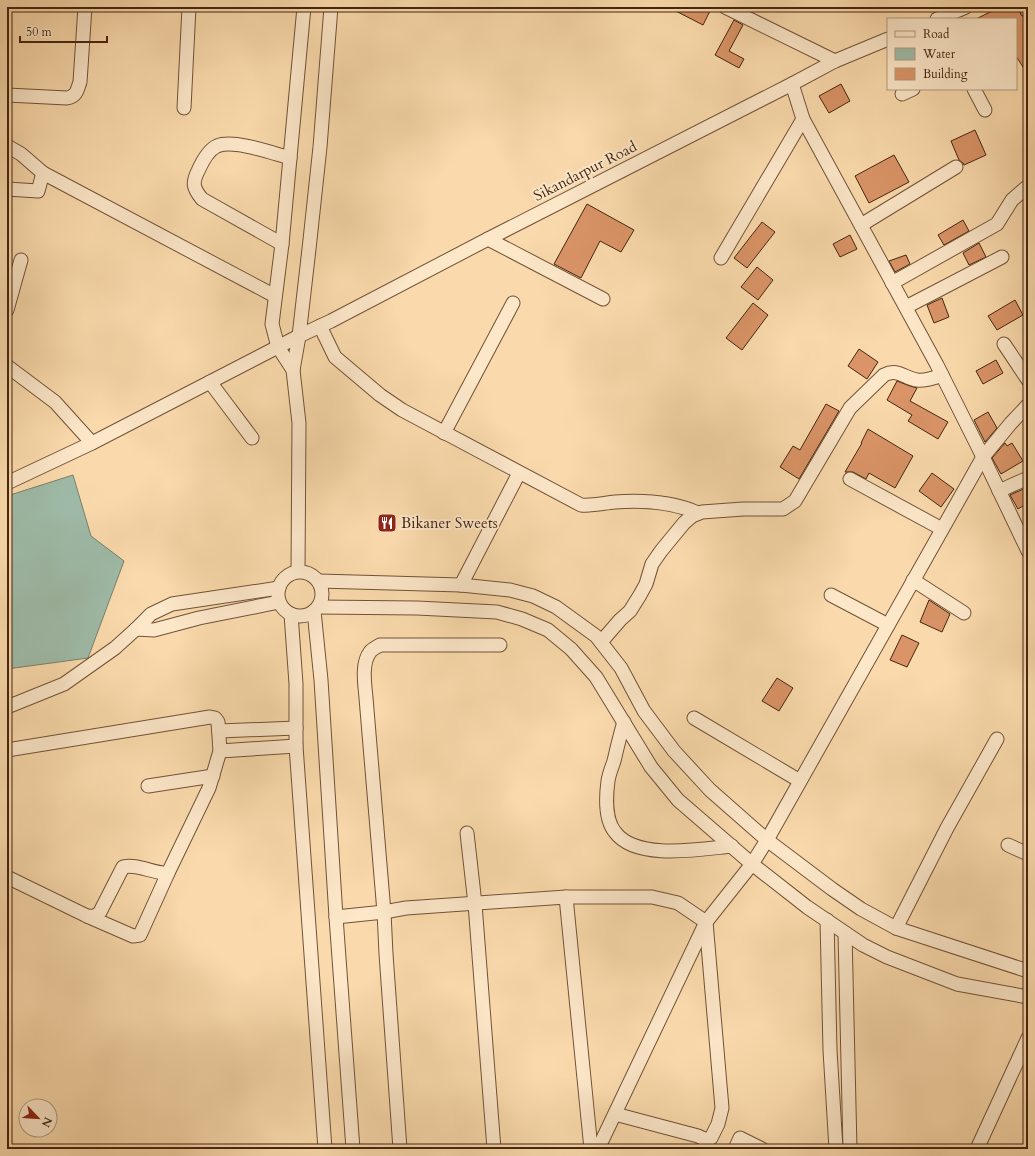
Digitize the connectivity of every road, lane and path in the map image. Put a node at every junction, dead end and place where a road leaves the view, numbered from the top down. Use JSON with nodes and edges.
{"nodes":[{"id":1,"x":85,"y":7,"type":"edge"},
{"id":2,"x":189,"y":7,"type":"edge"},
{"id":3,"x":304,"y":7,"type":"edge"},
{"id":4,"x":331,"y":7,"type":"edge"},
{"id":5,"x":725,"y":7,"type":"edge"},
{"id":6,"x":966,"y":7,"type":"edge"},
{"id":7,"x":1026,"y":7,"type":"edge"},
{"id":8,"x":1028,"y":11,"type":"edge"},
{"id":9,"x":750,"y":12,"type":"edge"},
{"id":10,"x":941,"y":18,"type":"edge"},
{"id":11,"x":887,"y":39,"type":"edge"},
{"id":12,"x":835,"y":61,"type":"junction"},
{"id":13,"x":792,"y":84,"type":"junction"},
{"id":14,"x":975,"y":90,"type":"edge"},
{"id":15,"x":7,"y":95,"type":"edge"},
{"id":16,"x":184,"y":108,"type":"dead end"},
{"id":17,"x":985,"y":110,"type":"dead end"},
{"id":18,"x":804,"y":119,"type":"junction"},
{"id":19,"x":7,"y":146,"type":"edge"},
{"id":20,"x":290,"y":158,"type":"junction"},
{"id":21,"x":956,"y":168,"type":"dead end"},
{"id":22,"x":43,"y":173,"type":"junction"},
{"id":23,"x":1028,"y":186,"type":"edge"},
{"id":24,"x":7,"y":189,"type":"edge"},
{"id":25,"x":861,"y":225,"type":"junction"},
{"id":26,"x":488,"y":239,"type":"junction"},
{"id":27,"x":282,"y":244,"type":"junction"},
{"id":28,"x":1002,"y":256,"type":"dead end"},
{"id":29,"x":721,"y":258,"type":"dead end"},
{"id":30,"x":21,"y":260,"type":"dead end"},
{"id":31,"x":892,"y":283,"type":"junction"},
{"id":32,"x":275,"y":296,"type":"junction"},
{"id":33,"x":603,"y":299,"type":"dead end"},
{"id":34,"x":513,"y":304,"type":"dead end"},
{"id":35,"x":906,"y":307,"type":"junction"},
{"id":36,"x":7,"y":310,"type":"edge"},
{"id":37,"x":320,"y":326,"type":"junction"},
{"id":38,"x":299,"y":336,"type":"junction"},
{"id":39,"x":1004,"y":344,"type":"dead end"},
{"id":40,"x":278,"y":347,"type":"junction"},
{"id":41,"x":7,"y":366,"type":"edge"},
{"id":42,"x":293,"y":370,"type":"junction"},
{"id":43,"x":942,"y":376,"type":"junction"},
{"id":44,"x":1028,"y":380,"type":"edge"},
{"id":45,"x":210,"y":382,"type":"junction"},
{"id":46,"x":1028,"y":405,"type":"edge"},
{"id":47,"x":444,"y":433,"type":"junction"},
{"id":48,"x":252,"y":438,"type":"dead end"},
{"id":49,"x":92,"y":443,"type":"junction"},
{"id":50,"x":983,"y":456,"type":"junction"},
{"id":51,"x":519,"y":473,"type":"junction"},
{"id":52,"x":1028,"y":478,"type":"edge"},
{"id":53,"x":850,"y":479,"type":"dead end"},
{"id":54,"x":7,"y":483,"type":"edge"},
{"id":55,"x":999,"y":491,"type":"junction"},
{"id":56,"x":698,"y":513,"type":"junction"},
{"id":57,"x":942,"y":529,"type":"junction"},
{"id":58,"x":1028,"y":551,"type":"edge"},
{"id":59,"x":298,"y":571,"type":"junction"},
{"id":60,"x":913,"y":580,"type":"junction"},
{"id":61,"x":319,"y":582,"type":"junction"},
{"id":62,"x":461,"y":585,"type":"junction"},
{"id":63,"x":279,"y":588,"type":"junction"},
{"id":64,"x":831,"y":595,"type":"dead end"},
{"id":65,"x":280,"y":602,"type":"junction"},
{"id":66,"x":316,"y":609,"type":"junction"},
{"id":67,"x":964,"y":613,"type":"dead end"},
{"id":68,"x":291,"y":614,"type":"junction"},
{"id":69,"x":888,"y":625,"type":"junction"},
{"id":70,"x":136,"y":629,"type":"junction"},
{"id":71,"x":601,"y":642,"type":"junction"},
{"id":72,"x":500,"y":645,"type":"dead end"},
{"id":73,"x":7,"y":707,"type":"edge"},
{"id":74,"x":694,"y":718,"type":"dead end"},
{"id":75,"x":624,"y":722,"type":"junction"},
{"id":76,"x":296,"y":728,"type":"junction"},
{"id":77,"x":218,"y":730,"type":"junction"},
{"id":78,"x":997,"y":739,"type":"dead end"},
{"id":79,"x":296,"y":746,"type":"junction"},
{"id":80,"x":7,"y":750,"type":"edge"},
{"id":81,"x":220,"y":751,"type":"junction"},
{"id":82,"x":213,"y":776,"type":"junction"},
{"id":83,"x":800,"y":781,"type":"junction"},
{"id":84,"x":148,"y":786,"type":"dead end"},
{"id":85,"x":467,"y":833,"type":"dead end"},
{"id":86,"x":767,"y":840,"type":"junction"},
{"id":87,"x":1008,"y":845,"type":"dead end"},
{"id":88,"x":732,"y":846,"type":"junction"},
{"id":89,"x":1028,"y":854,"type":"edge"},
{"id":90,"x":752,"y":864,"type":"junction"},
{"id":91,"x":168,"y":873,"type":"junction"},
{"id":92,"x":7,"y":877,"type":"edge"},
{"id":93,"x":566,"y":897,"type":"junction"},
{"id":94,"x":475,"y":904,"type":"junction"},
{"id":95,"x":384,"y":912,"type":"junction"},
{"id":96,"x":87,"y":916,"type":"junction"},
{"id":97,"x":336,"y":917,"type":"junction"},
{"id":98,"x":827,"y":920,"type":"junction"},
{"id":99,"x":706,"y":922,"type":"junction"},
{"id":100,"x":896,"y":928,"type":"junction"},
{"id":101,"x":845,"y":933,"type":"junction"},
{"id":102,"x":1028,"y":971,"type":"edge"},
{"id":103,"x":1028,"y":997,"type":"edge"},
{"id":104,"x":1028,"y":1038,"type":"edge"},
{"id":105,"x":615,"y":1114,"type":"junction"},
{"id":106,"x":324,"y":1149,"type":"edge"},
{"id":107,"x":353,"y":1149,"type":"edge"},
{"id":108,"x":400,"y":1149,"type":"edge"},
{"id":109,"x":494,"y":1149,"type":"edge"},
{"id":110,"x":591,"y":1149,"type":"edge"},
{"id":111,"x":598,"y":1149,"type":"edge"},
{"id":112,"x":735,"y":1149,"type":"edge"},
{"id":113,"x":762,"y":1149,"type":"edge"},
{"id":114,"x":836,"y":1149,"type":"edge"},
{"id":115,"x":850,"y":1149,"type":"edge"},
{"id":116,"x":978,"y":1149,"type":"edge"}],
"edges":[{"from":1,"to":15,"type":"street"},
{"from":2,"to":16,"type":"street"},
{"from":3,"to":20,"type":"street"},
{"from":4,"to":38,"type":"street"},
{"from":5,"to":9,"type":"street"},
{"from":6,"to":10,"type":"street"},
{"from":7,"to":8,"type":"street"},
{"from":9,"to":12,"type":"street"},
{"from":11,"to":12,"type":"street","name":"Sikandarpur Road"},
{"from":12,"to":13,"type":"street","name":"Sikandarpur Road"},
{"from":13,"to":18,"type":"street"},
{"from":13,"to":26,"type":"street","name":"Sikandarpur Road"},
{"from":14,"to":17,"type":"street"},
{"from":18,"to":25,"type":"street"},
{"from":18,"to":29,"type":"street"},
{"from":19,"to":22,"type":"street"},
{"from":20,"to":27,"type":"street"},
{"from":20,"to":27,"type":"street"},
{"from":21,"to":25,"type":"street"},
{"from":22,"to":24,"type":"street"},
{"from":22,"to":32,"type":"street"},
{"from":23,"to":31,"type":"street"},
{"from":25,"to":31,"type":"street"},
{"from":26,"to":33,"type":"street"},
{"from":26,"to":37,"type":"street","name":"Sikandarpur Road"},
{"from":27,"to":32,"type":"street"},
{"from":28,"to":35,"type":"street"},
{"from":30,"to":36,"type":"street"},
{"from":31,"to":35,"type":"street"},
{"from":32,"to":40,"type":"street"},
{"from":34,"to":47,"type":"street"},
{"from":35,"to":43,"type":"street"},
{"from":37,"to":38,"type":"street","name":"Sikandarpur Road"},
{"from":37,"to":47,"type":"street"},
{"from":38,"to":40,"type":"street","name":"Sikandarpur Road"},
{"from":38,"to":42,"type":"street"},
{"from":39,"to":44,"type":"street"},
{"from":40,"to":42,"type":"street"},
{"from":40,"to":45,"type":"street","name":"Sikandarpur Road"},
{"from":41,"to":49,"type":"street"},
{"from":42,"to":59,"type":"street"},
{"from":43,"to":50,"type":"street"},
{"from":43,"to":56,"type":"street"},
{"from":45,"to":48,"type":"street"},
{"from":45,"to":49,"type":"street","name":"Sikandarpur Road"},
{"from":46,"to":50,"type":"street"},
{"from":47,"to":51,"type":"street"},
{"from":49,"to":54,"type":"street","name":"Sikandarpur Road"},
{"from":50,"to":55,"type":"street"},
{"from":50,"to":57,"type":"street"},
{"from":51,"to":56,"type":"street"},
{"from":51,"to":62,"type":"street"},
{"from":52,"to":55,"type":"street"},
{"from":53,"to":57,"type":"street"},
{"from":55,"to":58,"type":"street"},
{"from":56,"to":71,"type":"street"},
{"from":57,"to":60,"type":"street"},
{"from":59,"to":61,"type":"street"},
{"from":59,"to":63,"type":"street"},
{"from":60,"to":67,"type":"street"},
{"from":60,"to":69,"type":"street"},
{"from":61,"to":62,"type":"street"},
{"from":61,"to":66,"type":"street"},
{"from":62,"to":71,"type":"street"},
{"from":63,"to":65,"type":"street"},
{"from":63,"to":70,"type":"street"},
{"from":64,"to":69,"type":"street"},
{"from":65,"to":68,"type":"street"},
{"from":65,"to":70,"type":"street"},
{"from":66,"to":68,"type":"street"},
{"from":66,"to":75,"type":"street"},
{"from":66,"to":97,"type":"street"},
{"from":68,"to":76,"type":"street"},
{"from":69,"to":83,"type":"street"},
{"from":70,"to":73,"type":"street"},
{"from":71,"to":86,"type":"street"},
{"from":72,"to":95,"type":"street"},
{"from":74,"to":83,"type":"street"},
{"from":75,"to":88,"type":"street"},
{"from":75,"to":88,"type":"street"},
{"from":76,"to":77,"type":"street"},
{"from":76,"to":79,"type":"street"},
{"from":77,"to":80,"type":"street"},
{"from":77,"to":81,"type":"street"},
{"from":78,"to":100,"type":"street"},
{"from":79,"to":81,"type":"street"},
{"from":79,"to":106,"type":"street"},
{"from":81,"to":82,"type":"street"},
{"from":82,"to":84,"type":"street"},
{"from":82,"to":91,"type":"street"},
{"from":83,"to":86,"type":"street"},
{"from":85,"to":94,"type":"street"},
{"from":86,"to":90,"type":"street"},
{"from":86,"to":100,"type":"street"},
{"from":87,"to":89,"type":"street"},
{"from":88,"to":90,"type":"street"},
{"from":90,"to":98,"type":"street"},
{"from":90,"to":99,"type":"street"},
{"from":91,"to":96,"type":"street"},
{"from":91,"to":96,"type":"street"},
{"from":92,"to":96,"type":"street"},
{"from":93,"to":94,"type":"street"},
{"from":93,"to":99,"type":"street"},
{"from":93,"to":110,"type":"street"},
{"from":94,"to":95,"type":"street"},
{"from":94,"to":109,"type":"street"},
{"from":95,"to":97,"type":"street"},
{"from":95,"to":108,"type":"street"},
{"from":97,"to":107,"type":"street"},
{"from":98,"to":101,"type":"street"},
{"from":98,"to":114,"type":"street"},
{"from":99,"to":105,"type":"street"},
{"from":99,"to":105,"type":"street"},
{"from":100,"to":102,"type":"street"},
{"from":101,"to":103,"type":"street"},
{"from":101,"to":115,"type":"street"},
{"from":104,"to":116,"type":"street"},
{"from":105,"to":111,"type":"street"},
{"from":112,"to":113,"type":"street"}]}
